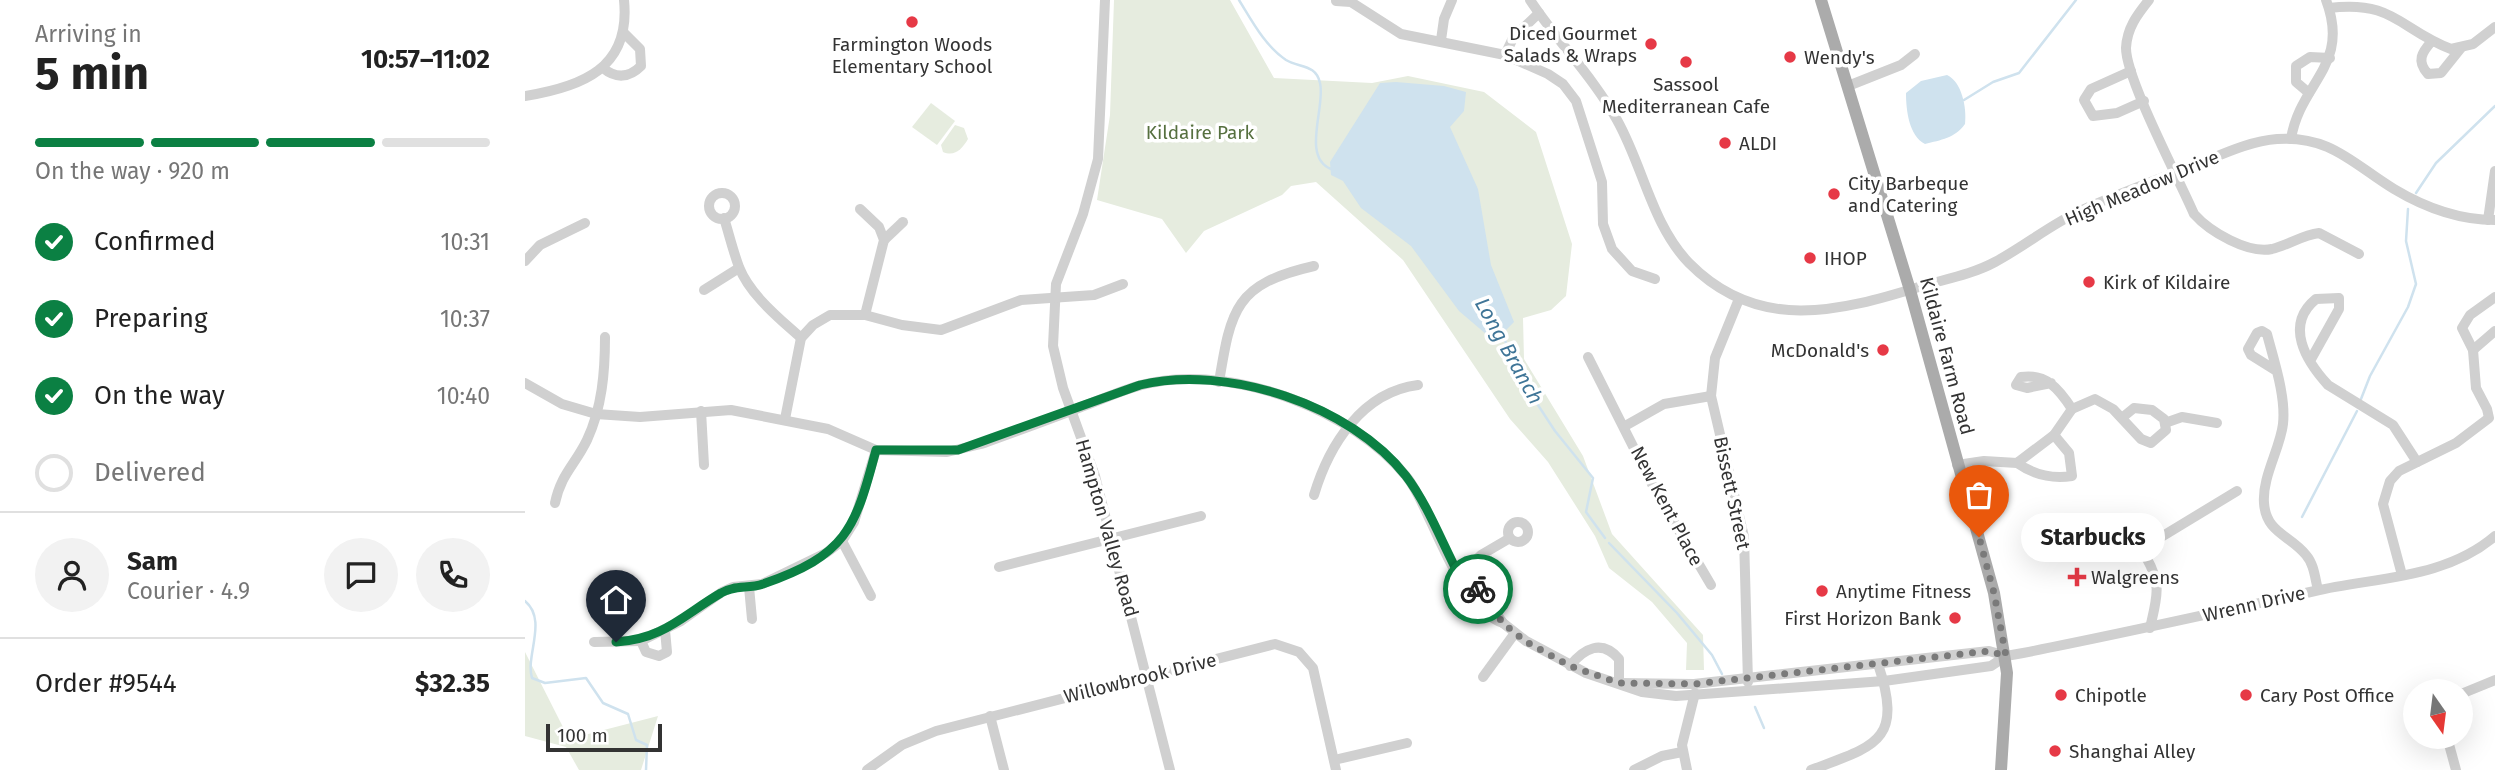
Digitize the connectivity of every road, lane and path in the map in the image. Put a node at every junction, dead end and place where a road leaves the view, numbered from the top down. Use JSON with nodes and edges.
{"nodes":[{"id":1,"x":624,"y":0,"type":"edge"},
{"id":2,"x":1105,"y":0,"type":"edge"},
{"id":3,"x":1452,"y":0,"type":"edge"},
{"id":4,"x":1530,"y":0,"type":"edge"},
{"id":5,"x":1821,"y":0,"type":"edge"},
{"id":6,"x":2149,"y":0,"type":"edge"},
{"id":7,"x":1336,"y":1,"type":"edge"},
{"id":8,"x":2327,"y":4,"type":"edge"},
{"id":9,"x":1539,"y":13,"type":"junction"},
{"id":10,"x":2495,"y":27,"type":"edge"},
{"id":11,"x":623,"y":32,"type":"junction"},
{"id":12,"x":1441,"y":40,"type":"junction"},
{"id":13,"x":2432,"y":41,"type":"junction"},
{"id":14,"x":2462,"y":48,"type":"junction"},
{"id":15,"x":1915,"y":54,"type":"dead end"},
{"id":16,"x":1505,"y":55,"type":"junction"},
{"id":17,"x":2330,"y":58,"type":"junction"},
{"id":18,"x":603,"y":68,"type":"junction"},
{"id":19,"x":2131,"y":71,"type":"junction"},
{"id":20,"x":1848,"y":86,"type":"junction"},
{"id":21,"x":2309,"y":93,"type":"junction"},
{"id":22,"x":525,"y":96,"type":"edge"},
{"id":23,"x":2144,"y":101,"type":"junction"},
{"id":24,"x":2291,"y":139,"type":"junction"},
{"id":25,"x":2495,"y":171,"type":"edge"},
{"id":26,"x":2177,"y":172,"type":"junction"},
{"id":27,"x":860,"y":209,"type":"dead end"},
{"id":28,"x":724,"y":218,"type":"dead end"},
{"id":29,"x":2491,"y":220,"type":"edge"},
{"id":30,"x":903,"y":222,"type":"dead end"},
{"id":31,"x":585,"y":223,"type":"dead end"},
{"id":32,"x":884,"y":240,"type":"junction"},
{"id":33,"x":2359,"y":254,"type":"dead end"},
{"id":34,"x":525,"y":261,"type":"edge"},
{"id":35,"x":1314,"y":266,"type":"dead end"},
{"id":36,"x":739,"y":268,"type":"junction"},
{"id":37,"x":1655,"y":279,"type":"dead end"},
{"id":38,"x":1123,"y":284,"type":"dead end"},
{"id":39,"x":704,"y":290,"type":"dead end"},
{"id":40,"x":1910,"y":290,"type":"junction"},
{"id":41,"x":2495,"y":297,"type":"edge"},
{"id":42,"x":1053,"y":298,"type":"junction"},
{"id":43,"x":1739,"y":299,"type":"junction"},
{"id":44,"x":865,"y":315,"type":"junction"},
{"id":45,"x":2495,"y":331,"type":"edge"},
{"id":46,"x":605,"y":337,"type":"dead end"},
{"id":47,"x":801,"y":338,"type":"junction"},
{"id":48,"x":2473,"y":350,"type":"junction"},
{"id":49,"x":1588,"y":357,"type":"dead end"},
{"id":50,"x":2311,"y":361,"type":"junction"},
{"id":51,"x":2275,"y":370,"type":"dead end"},
{"id":52,"x":1219,"y":382,"type":"junction"},
{"id":53,"x":525,"y":383,"type":"edge"},
{"id":54,"x":2050,"y":383,"type":"dead end"},
{"id":55,"x":1418,"y":385,"type":"dead end"},
{"id":56,"x":1711,"y":396,"type":"junction"},
{"id":57,"x":2072,"y":410,"type":"junction"},
{"id":58,"x":701,"y":411,"type":"junction"},
{"id":59,"x":1072,"y":411,"type":"junction"},
{"id":60,"x":596,"y":414,"type":"junction"},
{"id":61,"x":2123,"y":417,"type":"junction"},
{"id":62,"x":785,"y":419,"type":"junction"},
{"id":63,"x":2165,"y":423,"type":"junction"},
{"id":64,"x":2217,"y":423,"type":"dead end"},
{"id":65,"x":1625,"y":426,"type":"junction"},
{"id":66,"x":1350,"y":428,"type":"junction"},
{"id":67,"x":2054,"y":435,"type":"junction"},
{"id":68,"x":876,"y":450,"type":"junction"},
{"id":69,"x":2417,"y":462,"type":"junction"},
{"id":70,"x":2017,"y":463,"type":"junction"},
{"id":71,"x":704,"y":465,"type":"dead end"},
{"id":72,"x":1957,"y":465,"type":"junction"},
{"id":73,"x":2237,"y":491,"type":"dead end"},
{"id":74,"x":1314,"y":495,"type":"dead end"},
{"id":75,"x":555,"y":503,"type":"dead end"},
{"id":76,"x":1201,"y":516,"type":"dead end"},
{"id":77,"x":2495,"y":536,"type":"edge"},
{"id":78,"x":1111,"y":538,"type":"junction"},
{"id":79,"x":1510,"y":538,"type":"dead end"},
{"id":80,"x":842,"y":541,"type":"junction"},
{"id":81,"x":999,"y":567,"type":"dead end"},
{"id":82,"x":1459,"y":575,"type":"junction"},
{"id":83,"x":2402,"y":575,"type":"junction"},
{"id":84,"x":1711,"y":585,"type":"dead end"},
{"id":85,"x":749,"y":587,"type":"junction"},
{"id":86,"x":2318,"y":590,"type":"junction"},
{"id":87,"x":871,"y":596,"type":"dead end"},
{"id":88,"x":753,"y":619,"type":"dead end"},
{"id":89,"x":2150,"y":628,"type":"junction"},
{"id":90,"x":665,"y":630,"type":"junction"},
{"id":91,"x":1515,"y":633,"type":"junction"},
{"id":92,"x":641,"y":641,"type":"junction"},
{"id":93,"x":594,"y":642,"type":"dead end"},
{"id":94,"x":2006,"y":656,"type":"junction"},
{"id":95,"x":1878,"y":664,"type":"junction"},
{"id":96,"x":1570,"y":666,"type":"junction"},
{"id":97,"x":1146,"y":676,"type":"junction"},
{"id":98,"x":1482,"y":677,"type":"dead end"},
{"id":99,"x":1748,"y":678,"type":"junction"},
{"id":100,"x":2495,"y":680,"type":"edge"},
{"id":101,"x":1884,"y":681,"type":"junction"},
{"id":102,"x":1619,"y":683,"type":"junction"},
{"id":103,"x":1694,"y":684,"type":"junction"},
{"id":104,"x":2473,"y":689,"type":"edge"},
{"id":105,"x":1749,"y":692,"type":"junction"},
{"id":106,"x":1695,"y":697,"type":"junction"},
{"id":107,"x":990,"y":716,"type":"junction"},
{"id":108,"x":1407,"y":743,"type":"dead end"},
{"id":109,"x":2450,"y":749,"type":"edge"},
{"id":110,"x":1682,"y":752,"type":"junction"},
{"id":111,"x":1335,"y":765,"type":"edge"},
{"id":112,"x":867,"y":770,"type":"edge"},
{"id":113,"x":1004,"y":770,"type":"edge"},
{"id":114,"x":1170,"y":770,"type":"edge"},
{"id":115,"x":1634,"y":770,"type":"edge"},
{"id":116,"x":1687,"y":770,"type":"edge"},
{"id":117,"x":1811,"y":770,"type":"edge"},
{"id":118,"x":2001,"y":770,"type":"edge"},
{"id":119,"x":2456,"y":770,"type":"edge"}],
"edges":[{"from":1,"to":11,"type":"street"},
{"from":2,"to":42,"type":"street","name":"Hampton Valley Road"},
{"from":3,"to":12,"type":"street"},
{"from":4,"to":9,"type":"street","name":"High Meadow Drive"},
{"from":5,"to":20,"type":"main road","name":"Kildaire Farm Road"},
{"from":6,"to":19,"type":"street"},
{"from":7,"to":12,"type":"street"},
{"from":8,"to":13,"type":"street"},
{"from":8,"to":17,"type":"street"},
{"from":9,"to":16,"type":"street"},
{"from":9,"to":43,"type":"street","name":"High Meadow Drive"},
{"from":10,"to":14,"type":"street"},
{"from":11,"to":18,"type":"street"},
{"from":11,"to":18,"type":"street"},
{"from":12,"to":16,"type":"street"},
{"from":13,"to":14,"type":"street"},
{"from":13,"to":14,"type":"street"},
{"from":15,"to":20,"type":"street"},
{"from":16,"to":37,"type":"street"},
{"from":17,"to":21,"type":"street"},
{"from":17,"to":21,"type":"street"},
{"from":18,"to":22,"type":"street"},
{"from":19,"to":23,"type":"street"},
{"from":19,"to":23,"type":"street"},
{"from":20,"to":40,"type":"main road","name":"Kildaire Farm Road"},
{"from":21,"to":24,"type":"street"},
{"from":23,"to":26,"type":"street"},
{"from":24,"to":26,"type":"street","name":"High Meadow Drive"},
{"from":24,"to":29,"type":"street","name":"High Meadow Drive"},
{"from":25,"to":29,"type":"street"},
{"from":26,"to":33,"type":"street"},
{"from":26,"to":40,"type":"street","name":"High Meadow Drive"},
{"from":27,"to":32,"type":"street"},
{"from":28,"to":36,"type":"street"},
{"from":30,"to":32,"type":"street"},
{"from":31,"to":34,"type":"street"},
{"from":32,"to":44,"type":"street"},
{"from":35,"to":52,"type":"street"},
{"from":36,"to":39,"type":"street"},
{"from":36,"to":47,"type":"street"},
{"from":38,"to":42,"type":"street"},
{"from":40,"to":43,"type":"street","name":"High Meadow Drive"},
{"from":40,"to":72,"type":"main road","name":"Kildaire Farm Road"},
{"from":41,"to":48,"type":"street"},
{"from":42,"to":44,"type":"street"},
{"from":42,"to":59,"type":"street","name":"Hampton Valley Road"},
{"from":43,"to":56,"type":"street","name":"Bissett Street"},
{"from":44,"to":47,"type":"street"},
{"from":45,"to":48,"type":"street"},
{"from":46,"to":60,"type":"street"},
{"from":47,"to":62,"type":"street"},
{"from":48,"to":69,"type":"street"},
{"from":49,"to":65,"type":"street","name":"New Kent Place"},
{"from":50,"to":50,"type":"street"},
{"from":50,"to":69,"type":"street"},
{"from":51,"to":86,"type":"street"},
{"from":52,"to":59,"type":"street"},
{"from":52,"to":66,"type":"street"},
{"from":53,"to":60,"type":"street"},
{"from":54,"to":57,"type":"street"},
{"from":55,"to":66,"type":"street"},
{"from":56,"to":65,"type":"street","name":"New Kent Place"},
{"from":56,"to":99,"type":"street","name":"Bissett Street"},
{"from":57,"to":61,"type":"street"},
{"from":57,"to":67,"type":"street"},
{"from":58,"to":60,"type":"street"},
{"from":58,"to":62,"type":"street"},
{"from":58,"to":71,"type":"street"},
{"from":59,"to":68,"type":"street"},
{"from":59,"to":78,"type":"street","name":"Hampton Valley Road"},
{"from":60,"to":75,"type":"street"},
{"from":61,"to":63,"type":"street"},
{"from":61,"to":63,"type":"street"},
{"from":62,"to":68,"type":"street"},
{"from":63,"to":64,"type":"street"},
{"from":65,"to":84,"type":"street","name":"New Kent Place"},
{"from":66,"to":74,"type":"street"},
{"from":66,"to":82,"type":"street"},
{"from":67,"to":70,"type":"street"},
{"from":67,"to":70,"type":"street"},
{"from":68,"to":80,"type":"street"},
{"from":69,"to":83,"type":"street"},
{"from":70,"to":72,"type":"street"},
{"from":72,"to":94,"type":"main road","name":"Kildaire Farm Road"},
{"from":73,"to":89,"type":"street"},
{"from":76,"to":78,"type":"street"},
{"from":77,"to":83,"type":"street","name":"Wrenn Drive"},
{"from":78,"to":81,"type":"street"},
{"from":78,"to":97,"type":"street","name":"Hampton Valley Road"},
{"from":79,"to":82,"type":"street"},
{"from":80,"to":85,"type":"street"},
{"from":80,"to":87,"type":"street"},
{"from":82,"to":91,"type":"street"},
{"from":83,"to":86,"type":"street","name":"Wrenn Drive"},
{"from":85,"to":88,"type":"street"},
{"from":85,"to":90,"type":"street"},
{"from":86,"to":89,"type":"street","name":"Wrenn Drive"},
{"from":89,"to":94,"type":"street","name":"Wrenn Drive"},
{"from":90,"to":92,"type":"street"},
{"from":90,"to":92,"type":"street"},
{"from":91,"to":96,"type":"street"},
{"from":91,"to":98,"type":"street"},
{"from":92,"to":93,"type":"street"},
{"from":94,"to":95,"type":"street"},
{"from":94,"to":101,"type":"street"},
{"from":94,"to":118,"type":"main road","name":"Kildaire Farm Road"},
{"from":95,"to":99,"type":"street"},
{"from":95,"to":101,"type":"street"},
{"from":96,"to":102,"type":"street"},
{"from":96,"to":102,"type":"street"},
{"from":97,"to":107,"type":"street","name":"Willowbrook Drive"},
{"from":97,"to":111,"type":"street","name":"Willowbrook Drive"},
{"from":97,"to":114,"type":"street","name":"Hampton Valley Road"},
{"from":99,"to":103,"type":"street"},
{"from":99,"to":105,"type":"street","name":"Bissett Street"},
{"from":100,"to":104,"type":"street"},
{"from":101,"to":105,"type":"street"},
{"from":101,"to":117,"type":"street"},
{"from":102,"to":103,"type":"street"},
{"from":102,"to":106,"type":"street"},
{"from":103,"to":106,"type":"street"},
{"from":105,"to":106,"type":"street"},
{"from":106,"to":110,"type":"street"},
{"from":107,"to":112,"type":"street","name":"Willowbrook Drive"},
{"from":107,"to":113,"type":"street"},
{"from":108,"to":111,"type":"street"},
{"from":109,"to":119,"type":"street"},
{"from":110,"to":115,"type":"street"},
{"from":110,"to":116,"type":"street"}]}
